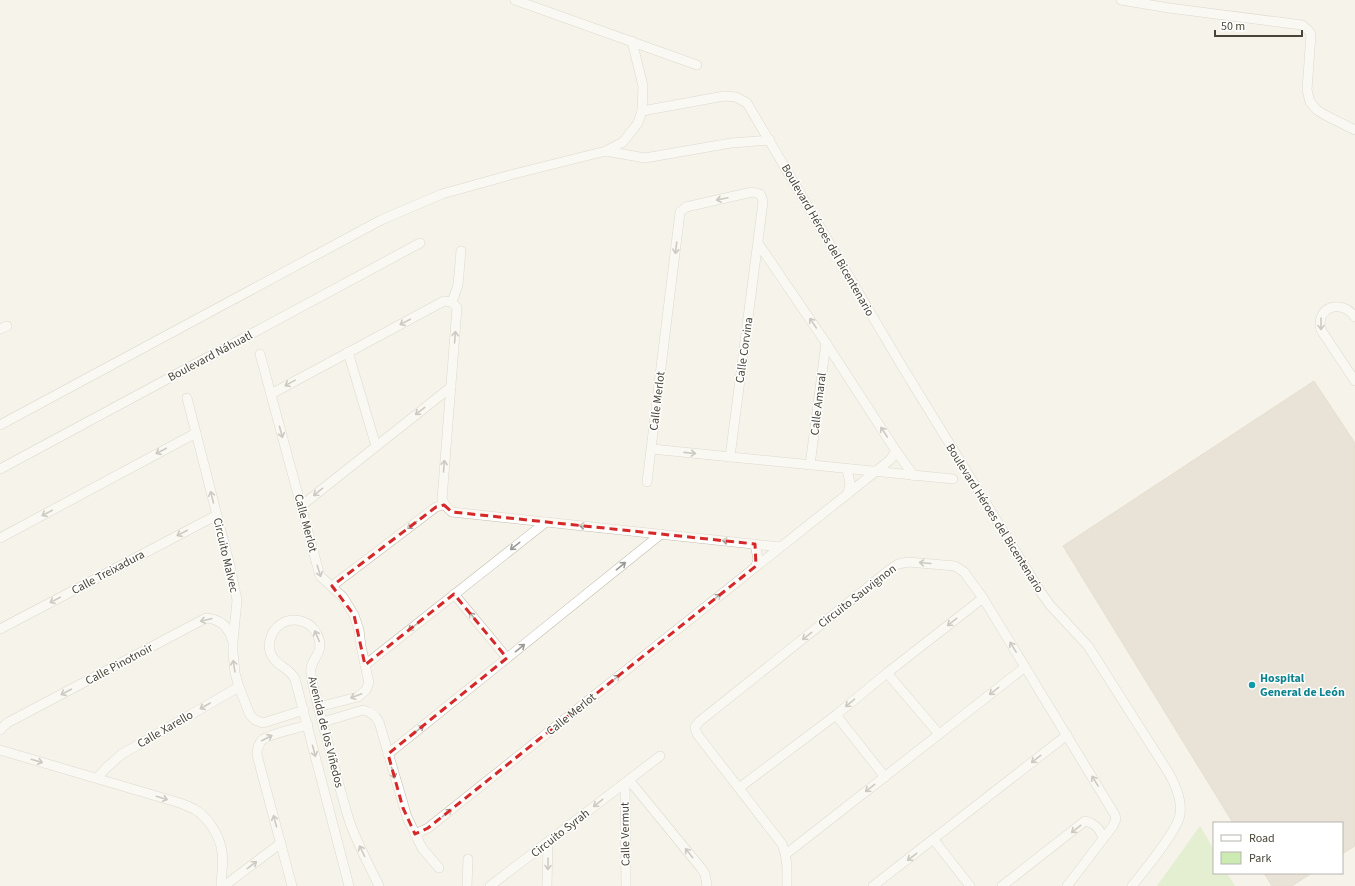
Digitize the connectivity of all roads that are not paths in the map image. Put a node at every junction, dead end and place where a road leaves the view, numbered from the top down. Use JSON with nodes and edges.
{"nodes":[{"id":1,"x":515,"y":0,"type":"edge"},
{"id":2,"x":1121,"y":0,"type":"edge"},
{"id":3,"x":632,"y":41,"type":"junction"},
{"id":4,"x":697,"y":65,"type":"dead end"},
{"id":5,"x":642,"y":111,"type":"junction"},
{"id":6,"x":1355,"y":130,"type":"edge"},
{"id":7,"x":770,"y":140,"type":"junction"},
{"id":8,"x":606,"y":151,"type":"junction"},
{"id":9,"x":760,"y":194,"type":"joint"},
{"id":10,"x":420,"y":243,"type":"dead end"},
{"id":11,"x":758,"y":243,"type":"junction"},
{"id":12,"x":461,"y":251,"type":"dead end"},
{"id":13,"x":452,"y":302,"type":"junction"},
{"id":14,"x":1355,"y":317,"type":"edge"},
{"id":15,"x":826,"y":343,"type":"junction"},
{"id":16,"x":348,"y":352,"type":"junction"},
{"id":17,"x":260,"y":354,"type":"dead end"},
{"id":18,"x":1355,"y":381,"type":"edge"},
{"id":19,"x":451,"y":387,"type":"junction"},
{"id":20,"x":271,"y":394,"type":"junction"},
{"id":21,"x":187,"y":398,"type":"dead end"},
{"id":22,"x":0,"y":426,"type":"edge"},
{"id":23,"x":196,"y":433,"type":"junction"},
{"id":24,"x":376,"y":446,"type":"junction"},
{"id":25,"x":652,"y":449,"type":"junction"},
{"id":26,"x":896,"y":451,"type":"junction"},
{"id":27,"x":730,"y":457,"type":"junction"},
{"id":28,"x":810,"y":465,"type":"junction"},
{"id":29,"x":0,"y":469,"type":"edge"},
{"id":30,"x":847,"y":469,"type":"junction"},
{"id":31,"x":876,"y":472,"type":"junction"},
{"id":32,"x":914,"y":476,"type":"junction"},
{"id":33,"x":954,"y":479,"type":"dead end"},
{"id":34,"x":647,"y":482,"type":"dead end"},
{"id":35,"x":848,"y":494,"type":"junction"},
{"id":36,"x":444,"y":505,"type":"junction"},
{"id":37,"x":301,"y":506,"type":"junction"},
{"id":38,"x":217,"y":515,"type":"junction"},
{"id":39,"x":546,"y":522,"type":"junction"},
{"id":40,"x":661,"y":534,"type":"junction"},
{"id":41,"x":0,"y":538,"type":"edge"},
{"id":42,"x":755,"y":544,"type":"junction"},
{"id":43,"x":780,"y":547,"type":"junction"},
{"id":44,"x":756,"y":566,"type":"junction"},
{"id":45,"x":332,"y":586,"type":"junction"},
{"id":46,"x":454,"y":594,"type":"junction"},
{"id":47,"x":983,"y":598,"type":"junction"},
{"id":48,"x":0,"y":629,"type":"edge"},
{"id":49,"x":233,"y":641,"type":"junction"},
{"id":50,"x":507,"y":658,"type":"junction"},
{"id":51,"x":365,"y":665,"type":"junction"},
{"id":52,"x":1025,"y":667,"type":"junction"},
{"id":53,"x":887,"y":673,"type":"junction"},
{"id":54,"x":239,"y":687,"type":"junction"},
{"id":55,"x":318,"y":707,"type":"junction"},
{"id":56,"x":304,"y":710,"type":"junction"},
{"id":57,"x":836,"y":715,"type":"junction"},
{"id":58,"x":323,"y":722,"type":"junction"},
{"id":59,"x":308,"y":725,"type":"junction"},
{"id":60,"x":0,"y":730,"type":"edge"},
{"id":61,"x":939,"y":734,"type":"junction"},
{"id":62,"x":1067,"y":735,"type":"junction"},
{"id":63,"x":0,"y":750,"type":"edge"},
{"id":64,"x":388,"y":754,"type":"junction"},
{"id":65,"x":660,"y":756,"type":"dead end"},
{"id":66,"x":885,"y":777,"type":"junction"},
{"id":67,"x":97,"y":778,"type":"junction"},
{"id":68,"x":627,"y":781,"type":"junction"},
{"id":69,"x":739,"y":788,"type":"junction"},
{"id":70,"x":415,"y":834,"type":"junction"},
{"id":71,"x":1103,"y":838,"type":"junction"},
{"id":72,"x":934,"y":840,"type":"junction"},
{"id":73,"x":548,"y":842,"type":"junction"},
{"id":74,"x":281,"y":843,"type":"junction"},
{"id":75,"x":786,"y":854,"type":"junction"},
{"id":76,"x":468,"y":859,"type":"dead end"},
{"id":77,"x":439,"y":868,"type":"dead end"},
{"id":78,"x":222,"y":886,"type":"edge"},
{"id":79,"x":292,"y":886,"type":"edge"},
{"id":80,"x":349,"y":886,"type":"edge"},
{"id":81,"x":380,"y":886,"type":"edge"},
{"id":82,"x":467,"y":886,"type":"edge"},
{"id":83,"x":490,"y":886,"type":"edge"},
{"id":84,"x":547,"y":886,"type":"edge"},
{"id":85,"x":626,"y":886,"type":"edge"},
{"id":86,"x":707,"y":886,"type":"edge"},
{"id":87,"x":787,"y":886,"type":"edge"},
{"id":88,"x":873,"y":886,"type":"edge"},
{"id":89,"x":970,"y":886,"type":"edge"},
{"id":90,"x":1002,"y":886,"type":"edge"},
{"id":91,"x":1067,"y":886,"type":"edge"},
{"id":92,"x":1132,"y":886,"type":"edge"}],
"edges":[{"from":1,"to":3,"type":"street"},
{"from":2,"to":6,"type":"street"},
{"from":3,"to":4,"type":"street"},
{"from":3,"to":5,"type":"street"},
{"from":5,"to":7,"type":"street","name":"Boulevard Héroes del Bicentenario"},
{"from":5,"to":8,"type":"street"},
{"from":7,"to":8,"type":"street"},
{"from":7,"to":92,"type":"street","name":"Boulevard Héroes del Bicentenario"},
{"from":8,"to":22,"type":"street"},
{"from":9,"to":11,"type":"street","name":"Calle Corvina"},
{"from":9,"to":25,"type":"street","name":"Calle Merlot","one_way":true},
{"from":10,"to":29,"type":"street","name":"Boulevard Náhuatl"},
{"from":15,"to":11,"type":"street","one_way":true},
{"from":11,"to":27,"type":"street","name":"Calle Corvina"},
{"from":12,"to":13,"type":"street"},
{"from":13,"to":16,"type":"street","one_way":true},
{"from":19,"to":13,"type":"street","one_way":true},
{"from":14,"to":18,"type":"street","one_way":true},
{"from":26,"to":15,"type":"street","one_way":true},
{"from":15,"to":28,"type":"street","name":"Calle Amaral"},
{"from":16,"to":20,"type":"street","one_way":true},
{"from":16,"to":24,"type":"street"},
{"from":17,"to":20,"type":"street","name":"Calle Merlot"},
{"from":19,"to":24,"type":"street","one_way":true},
{"from":36,"to":19,"type":"street","one_way":true},
{"from":20,"to":37,"type":"street","name":"Calle Merlot","one_way":true},
{"from":21,"to":23,"type":"street","name":"Circuito Malvec"},
{"from":38,"to":23,"type":"street","name":"Circuito Malvec","one_way":true},
{"from":23,"to":41,"type":"street","one_way":true},
{"from":24,"to":37,"type":"street","one_way":true},
{"from":25,"to":27,"type":"street","one_way":true},
{"from":25,"to":34,"type":"street","name":"Calle Merlot"},
{"from":26,"to":31,"type":"street"},
{"from":26,"to":32,"type":"street"},
{"from":27,"to":28,"type":"street"},
{"from":28,"to":30,"type":"street"},
{"from":30,"to":31,"type":"street"},
{"from":30,"to":35,"type":"street"},
{"from":31,"to":32,"type":"street"},
{"from":31,"to":35,"type":"street","name":"Calle Merlot"},
{"from":32,"to":33,"type":"street"},
{"from":35,"to":43,"type":"street","name":"Calle Merlot"},
{"from":36,"to":39,"type":"street"},
{"from":36,"to":45,"type":"street","one_way":true},
{"from":37,"to":45,"type":"street","name":"Calle Merlot","one_way":true},
{"from":38,"to":48,"type":"street","name":"Calle Treixadura","one_way":true},
{"from":38,"to":49,"type":"street","name":"Circuito Malvec"},
{"from":40,"to":39,"type":"street","one_way":true},
{"from":39,"to":46,"type":"street","one_way":true},
{"from":42,"to":40,"type":"street","one_way":true},
{"from":50,"to":40,"type":"street","one_way":true},
{"from":42,"to":43,"type":"street"},
{"from":42,"to":44,"type":"street"},
{"from":43,"to":44,"type":"street","name":"Calle Merlot"},
{"from":70,"to":44,"type":"street","name":"Calle Merlot","one_way":true},
{"from":45,"to":51,"type":"street","name":"Calle Merlot"},
{"from":50,"to":46,"type":"street","one_way":true},
{"from":46,"to":51,"type":"street","one_way":true},
{"from":52,"to":47,"type":"street","name":"Circuito Sauvignon","one_way":true},
{"from":47,"to":53,"type":"street","one_way":true},
{"from":47,"to":69,"type":"street","name":"Circuito Sauvignon","one_way":true},
{"from":54,"to":49,"type":"street","name":"Circuito Malvec","one_way":true},
{"from":49,"to":60,"type":"street","name":"Calle Pinotnoir","one_way":true},
{"from":64,"to":50,"type":"street","one_way":true},
{"from":51,"to":55,"type":"street","name":"Calle Merlot","one_way":true},
{"from":52,"to":61,"type":"street","one_way":true},
{"from":52,"to":62,"type":"street","name":"Circuito Sauvignon"},
{"from":53,"to":57,"type":"street","one_way":true},
{"from":53,"to":61,"type":"street"},
{"from":54,"to":56,"type":"street","name":"Circuito Malvec"},
{"from":54,"to":67,"type":"street","name":"Calle Xarello","one_way":true},
{"from":55,"to":56,"type":"street","name":"Avenida de los Viñedos","one_way":true},
{"from":55,"to":58,"type":"street","name":"Avenida de los Viñedos"},
{"from":56,"to":59,"type":"street","name":"Avenida de los Viñedos"},
{"from":57,"to":66,"type":"street"},
{"from":57,"to":69,"type":"street"},
{"from":58,"to":64,"type":"street"},
{"from":81,"to":58,"type":"street","name":"Avenida de los Viñedos","one_way":true},
{"from":74,"to":59,"type":"street","one_way":true},
{"from":59,"to":80,"type":"street","name":"Avenida de los Viñedos","one_way":true},
{"from":61,"to":66,"type":"street"},
{"from":71,"to":62,"type":"street","name":"Circuito Sauvignon","one_way":true},
{"from":62,"to":72,"type":"street","one_way":true},
{"from":63,"to":67,"type":"street","one_way":true},
{"from":64,"to":70,"type":"street","one_way":true},
{"from":65,"to":68,"type":"street","name":"Circuito Syrah"},
{"from":66,"to":75,"type":"street","one_way":true},
{"from":67,"to":78,"type":"street","one_way":true},
{"from":68,"to":73,"type":"street","name":"Circuito Syrah","one_way":true},
{"from":68,"to":85,"type":"street","name":"Calle Vermut"},
{"from":86,"to":68,"type":"street","one_way":true},
{"from":69,"to":75,"type":"street","name":"Circuito Sauvignon"},
{"from":70,"to":77,"type":"street"},
{"from":71,"to":90,"type":"street","one_way":true},
{"from":71,"to":91,"type":"street","name":"Circuito Sauvignon"},
{"from":72,"to":88,"type":"street","one_way":true},
{"from":72,"to":89,"type":"street"},
{"from":73,"to":83,"type":"street","name":"Circuito Syrah"},
{"from":73,"to":84,"type":"street","one_way":true},
{"from":78,"to":74,"type":"street","one_way":true},
{"from":74,"to":79,"type":"street"},
{"from":75,"to":87,"type":"street","name":"Circuito Sauvignon"},
{"from":76,"to":82,"type":"street"}]}
